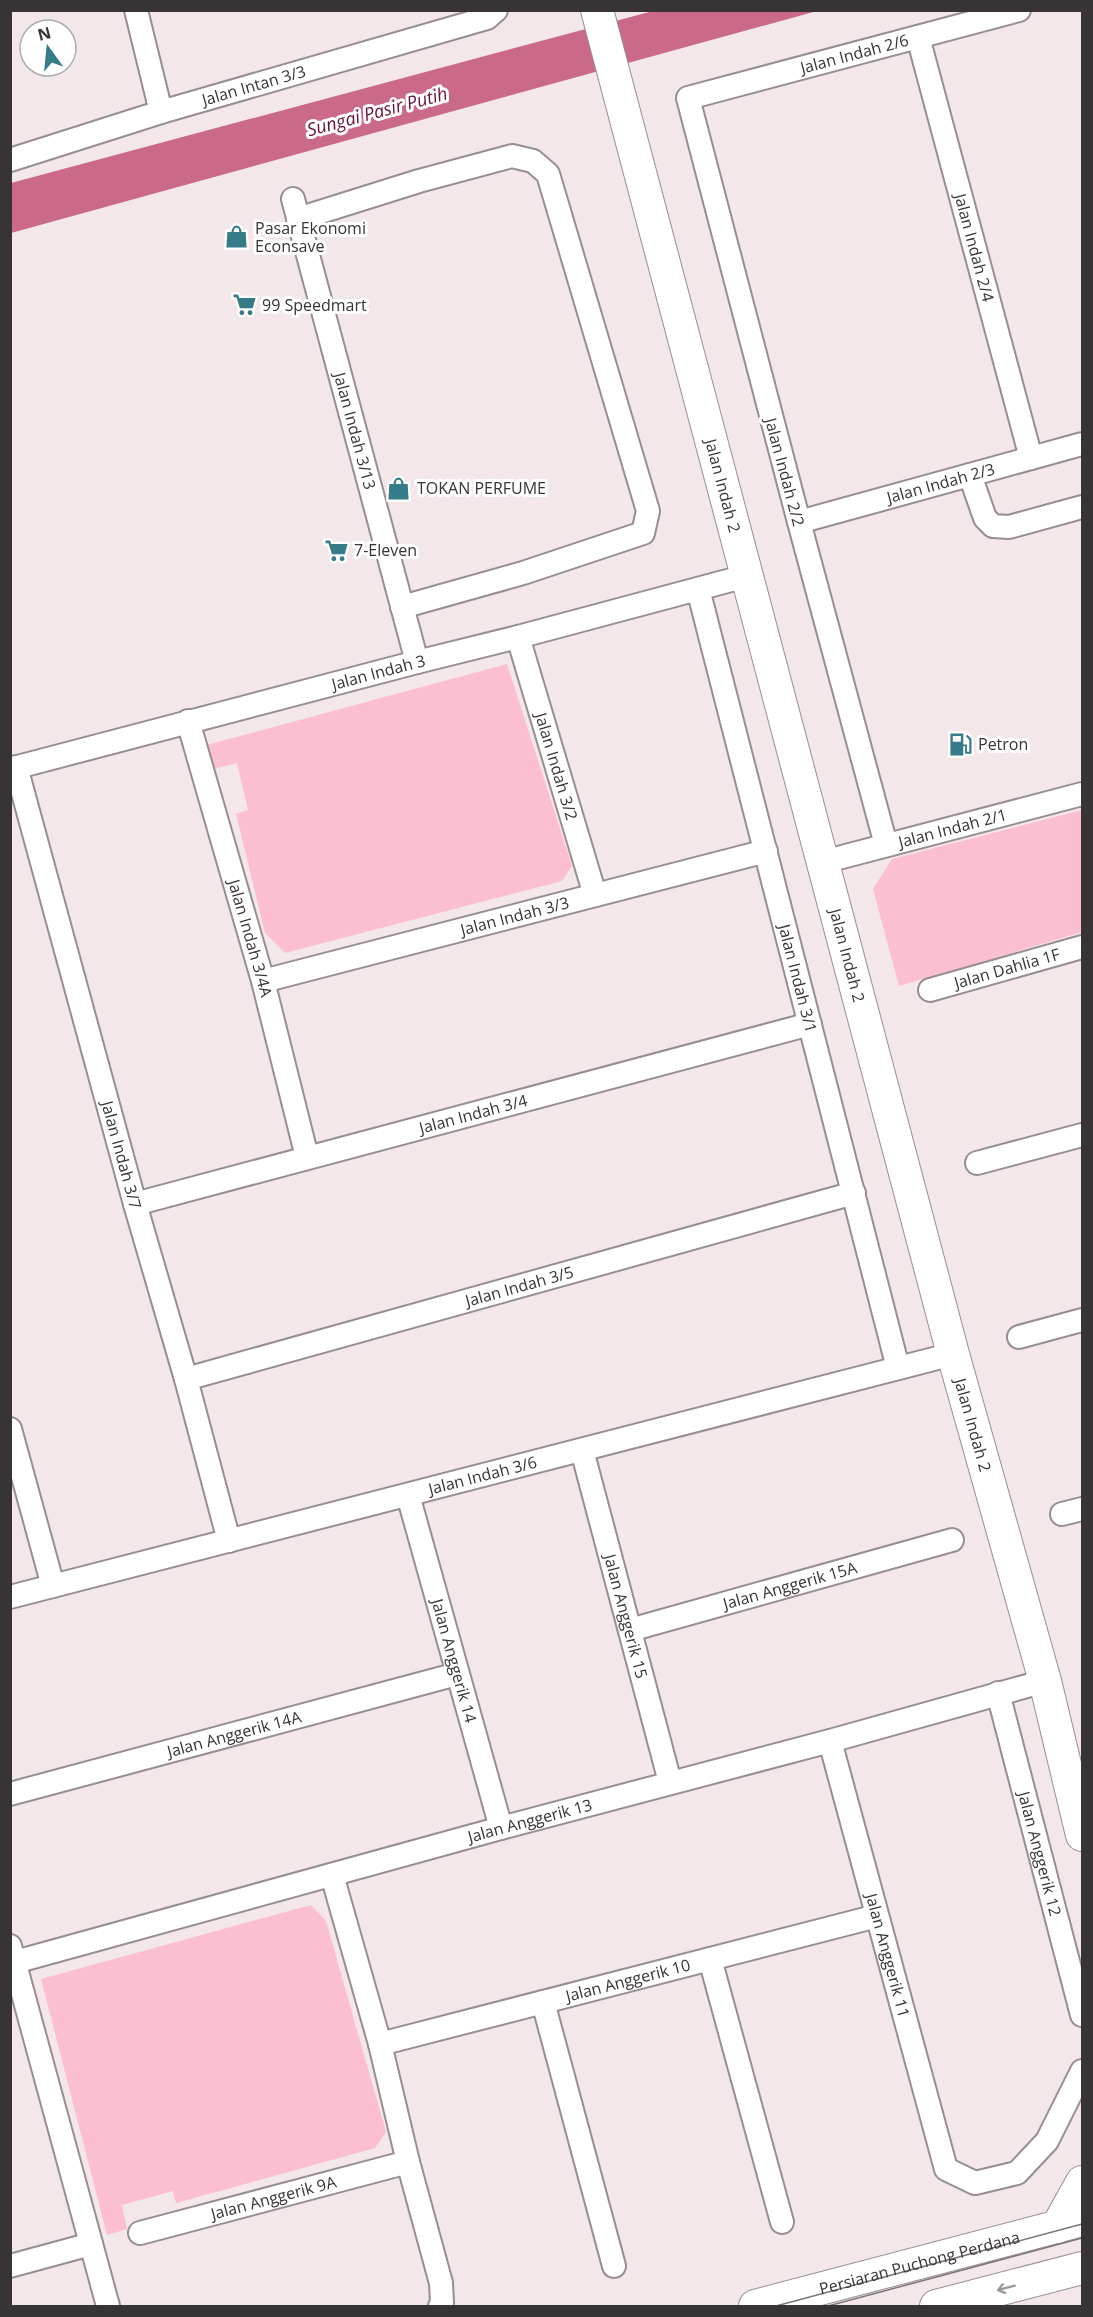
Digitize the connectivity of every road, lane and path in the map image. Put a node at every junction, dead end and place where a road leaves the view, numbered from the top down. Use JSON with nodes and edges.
{"nodes":[{"id":1,"x":136,"y":10,"type":"edge"},
{"id":2,"x":496,"y":10,"type":"edge"},
{"id":3,"x":1020,"y":10,"type":"edge"},
{"id":4,"x":598,"y":14,"type":"edge"},
{"id":5,"x":918,"y":37,"type":"junction"},
{"id":6,"x":688,"y":98,"type":"joint"},
{"id":7,"x":161,"y":112,"type":"junction"},
{"id":8,"x":10,"y":160,"type":"edge"},
{"id":9,"x":1083,"y":444,"type":"edge"},
{"id":10,"x":1030,"y":458,"type":"junction"},
{"id":11,"x":970,"y":475,"type":"junction"},
{"id":12,"x":1083,"y":507,"type":"edge"},
{"id":13,"x":799,"y":522,"type":"junction"},
{"id":14,"x":746,"y":576,"type":"junction"},
{"id":15,"x":699,"y":589,"type":"junction"},
{"id":16,"x":402,"y":608,"type":"junction"},
{"id":17,"x":518,"y":638,"type":"junction"},
{"id":18,"x":417,"y":662,"type":"junction"},
{"id":19,"x":188,"y":721,"type":"junction"},
{"id":20,"x":14,"y":768,"type":"edge"},
{"id":21,"x":1083,"y":794,"type":"edge"},
{"id":22,"x":886,"y":845,"type":"junction"},
{"id":23,"x":766,"y":851,"type":"junction"},
{"id":24,"x":823,"y":862,"type":"junction"},
{"id":25,"x":595,"y":896,"type":"junction"},
{"id":26,"x":1083,"y":947,"type":"edge"},
{"id":27,"x":263,"y":981,"type":"junction"},
{"id":28,"x":930,"y":990,"type":"dead end"},
{"id":29,"x":810,"y":1024,"type":"junction"},
{"id":30,"x":1083,"y":1135,"type":"edge"},
{"id":31,"x":307,"y":1157,"type":"junction"},
{"id":32,"x":977,"y":1163,"type":"dead end"},
{"id":33,"x":854,"y":1193,"type":"junction"},
{"id":34,"x":135,"y":1204,"type":"junction"},
{"id":35,"x":1083,"y":1320,"type":"edge"},
{"id":36,"x":1019,"y":1336,"type":"dead end"},
{"id":37,"x":953,"y":1354,"type":"junction"},
{"id":38,"x":898,"y":1368,"type":"junction"},
{"id":39,"x":186,"y":1379,"type":"junction"},
{"id":40,"x":10,"y":1429,"type":"edge"},
{"id":41,"x":582,"y":1450,"type":"junction"},
{"id":42,"x":408,"y":1495,"type":"junction"},
{"id":43,"x":952,"y":1540,"type":"dead end"},
{"id":44,"x":229,"y":1541,"type":"junction"},
{"id":45,"x":53,"y":1586,"type":"junction"},
{"id":46,"x":10,"y":1597,"type":"edge"},
{"id":47,"x":630,"y":1630,"type":"junction"},
{"id":48,"x":457,"y":1674,"type":"junction"},
{"id":49,"x":1045,"y":1681,"type":"junction"},
{"id":50,"x":998,"y":1693,"type":"junction"},
{"id":51,"x":830,"y":1741,"type":"junction"},
{"id":52,"x":670,"y":1782,"type":"junction"},
{"id":53,"x":10,"y":1794,"type":"edge"},
{"id":54,"x":501,"y":1828,"type":"junction"},
{"id":55,"x":1083,"y":1835,"type":"edge"},
{"id":56,"x":332,"y":1875,"type":"junction"},
{"id":57,"x":877,"y":1916,"type":"junction"},
{"id":58,"x":13,"y":1954,"type":"edge"},
{"id":59,"x":710,"y":1959,"type":"junction"},
{"id":60,"x":543,"y":2002,"type":"junction"},
{"id":61,"x":1083,"y":2015,"type":"edge"},
{"id":62,"x":380,"y":2044,"type":"junction"},
{"id":63,"x":1083,"y":2071,"type":"edge"},
{"id":64,"x":408,"y":2162,"type":"junction"},
{"id":65,"x":1083,"y":2182,"type":"edge"},
{"id":66,"x":782,"y":2222,"type":"dead end"},
{"id":67,"x":1070,"y":2223,"type":"edge"},
{"id":68,"x":140,"y":2234,"type":"dead end"},
{"id":69,"x":91,"y":2244,"type":"junction"},
{"id":70,"x":10,"y":2266,"type":"edge"},
{"id":71,"x":614,"y":2266,"type":"dead end"},
{"id":72,"x":1083,"y":2268,"type":"edge"},
{"id":73,"x":1050,"y":2277,"type":"junction"},
{"id":74,"x":1083,"y":2280,"type":"edge"},
{"id":75,"x":441,"y":2305,"type":"edge"},
{"id":76,"x":108,"y":2307,"type":"edge"},
{"id":77,"x":755,"y":2307,"type":"edge"},
{"id":78,"x":936,"y":2307,"type":"edge"}],
"edges":[{"from":1,"to":7,"type":"street"},
{"from":2,"to":7,"type":"street","name":"Jalan Intan 3/3"},
{"from":3,"to":5,"type":"street","name":"Jalan Indah 2/6"},
{"from":4,"to":14,"type":"street","name":"Jalan Indah 2"},
{"from":5,"to":6,"type":"street","name":"Jalan Indah 2/6"},
{"from":5,"to":10,"type":"street","name":"Jalan Indah 2/4"},
{"from":6,"to":13,"type":"street","name":"Jalan Indah 2/2"},
{"from":7,"to":8,"type":"street","name":"Jalan Intan 3/3"},
{"from":9,"to":10,"type":"street","name":"Jalan Indah 2/3"},
{"from":10,"to":11,"type":"street","name":"Jalan Indah 2/3"},
{"from":11,"to":12,"type":"street"},
{"from":11,"to":13,"type":"street","name":"Jalan Indah 2/3"},
{"from":13,"to":22,"type":"street","name":"Jalan Indah 2/2"},
{"from":14,"to":15,"type":"street","name":"Jalan Indah 3"},
{"from":14,"to":24,"type":"street","name":"Jalan Indah 2"},
{"from":15,"to":17,"type":"street","name":"Jalan Indah 3"},
{"from":15,"to":23,"type":"street","name":"Jalan Indah 3/1"},
{"from":16,"to":16,"type":"street","name":"Jalan Indah 3/13"},
{"from":16,"to":18,"type":"street","name":"Jalan Indah 3/13"},
{"from":17,"to":18,"type":"street","name":"Jalan Indah 3"},
{"from":17,"to":25,"type":"street","name":"Jalan Indah 3/2"},
{"from":18,"to":19,"type":"street","name":"Jalan Indah 3"},
{"from":19,"to":20,"type":"street","name":"Jalan Indah 3"},
{"from":19,"to":27,"type":"street","name":"Jalan Indah 3/4A"},
{"from":20,"to":34,"type":"street","name":"Jalan Indah 3/7"},
{"from":21,"to":22,"type":"street","name":"Jalan Indah 2/1"},
{"from":22,"to":24,"type":"street","name":"Jalan Indah 2/1"},
{"from":23,"to":25,"type":"street","name":"Jalan Indah 3/3"},
{"from":23,"to":29,"type":"street","name":"Jalan Indah 3/1"},
{"from":24,"to":37,"type":"street","name":"Jalan Indah 2"},
{"from":25,"to":27,"type":"street","name":"Jalan Indah 3/3"},
{"from":26,"to":28,"type":"street","name":"Jalan Dahlia 1F"},
{"from":27,"to":31,"type":"street","name":"Jalan Indah 3/4A"},
{"from":29,"to":31,"type":"street","name":"Jalan Indah 3/4"},
{"from":29,"to":33,"type":"street","name":"Jalan Indah 3/1"},
{"from":30,"to":32,"type":"street"},
{"from":31,"to":34,"type":"street","name":"Jalan Indah 3/4"},
{"from":33,"to":38,"type":"street","name":"Jalan Indah 3/1"},
{"from":33,"to":39,"type":"street","name":"Jalan Indah 3/5"},
{"from":34,"to":39,"type":"street","name":"Jalan Indah 3/7"},
{"from":35,"to":36,"type":"street"},
{"from":37,"to":38,"type":"street","name":"Jalan Indah 3/6"},
{"from":37,"to":49,"type":"street","name":"Jalan Indah 2"},
{"from":38,"to":41,"type":"street","name":"Jalan Indah 3/6"},
{"from":39,"to":44,"type":"street","name":"Jalan Indah 3/7"},
{"from":40,"to":45,"type":"street"},
{"from":41,"to":42,"type":"street","name":"Jalan Indah 3/6"},
{"from":41,"to":47,"type":"street","name":"Jalan Anggerik 15"},
{"from":42,"to":44,"type":"street","name":"Jalan Indah 3/6"},
{"from":42,"to":48,"type":"street","name":"Jalan Anggerik 14"},
{"from":43,"to":47,"type":"street","name":"Jalan Anggerik 15A"},
{"from":44,"to":45,"type":"street","name":"Jalan Indah 3/6"},
{"from":45,"to":46,"type":"street","name":"Jalan Indah 3/6"},
{"from":47,"to":52,"type":"street","name":"Jalan Anggerik 15"},
{"from":48,"to":53,"type":"street","name":"Jalan Anggerik 14A"},
{"from":48,"to":54,"type":"street","name":"Jalan Anggerik 14"},
{"from":49,"to":50,"type":"street","name":"Jalan Anggerik 13"},
{"from":49,"to":55,"type":"street","name":"Jalan Indah 2"},
{"from":50,"to":51,"type":"street","name":"Jalan Anggerik 13"},
{"from":50,"to":61,"type":"street","name":"Jalan Anggerik 12"},
{"from":51,"to":52,"type":"street","name":"Jalan Anggerik 13"},
{"from":51,"to":57,"type":"street","name":"Jalan Anggerik 11"},
{"from":52,"to":54,"type":"street","name":"Jalan Anggerik 13"},
{"from":54,"to":56,"type":"street","name":"Jalan Anggerik 13"},
{"from":56,"to":58,"type":"street","name":"Jalan Anggerik 13"},
{"from":56,"to":62,"type":"street"},
{"from":57,"to":59,"type":"street","name":"Jalan Anggerik 10"},
{"from":57,"to":63,"type":"street","name":"Jalan Anggerik 11"},
{"from":58,"to":69,"type":"street"},
{"from":59,"to":60,"type":"street","name":"Jalan Anggerik 10"},
{"from":59,"to":66,"type":"street"},
{"from":60,"to":62,"type":"street","name":"Jalan Anggerik 10"},
{"from":60,"to":71,"type":"street"},
{"from":62,"to":64,"type":"street"},
{"from":64,"to":68,"type":"street","name":"Jalan Anggerik 9A"},
{"from":64,"to":75,"type":"street"},
{"from":65,"to":67,"type":"street"},
{"from":67,"to":77,"type":"street","name":"Persiaran Puchong Perdana"},
{"from":69,"to":70,"type":"street"},
{"from":69,"to":76,"type":"street"},
{"from":72,"to":73,"type":"street"},
{"from":73,"to":74,"type":"street"},
{"from":73,"to":78,"type":"street","one_way":true}]}
